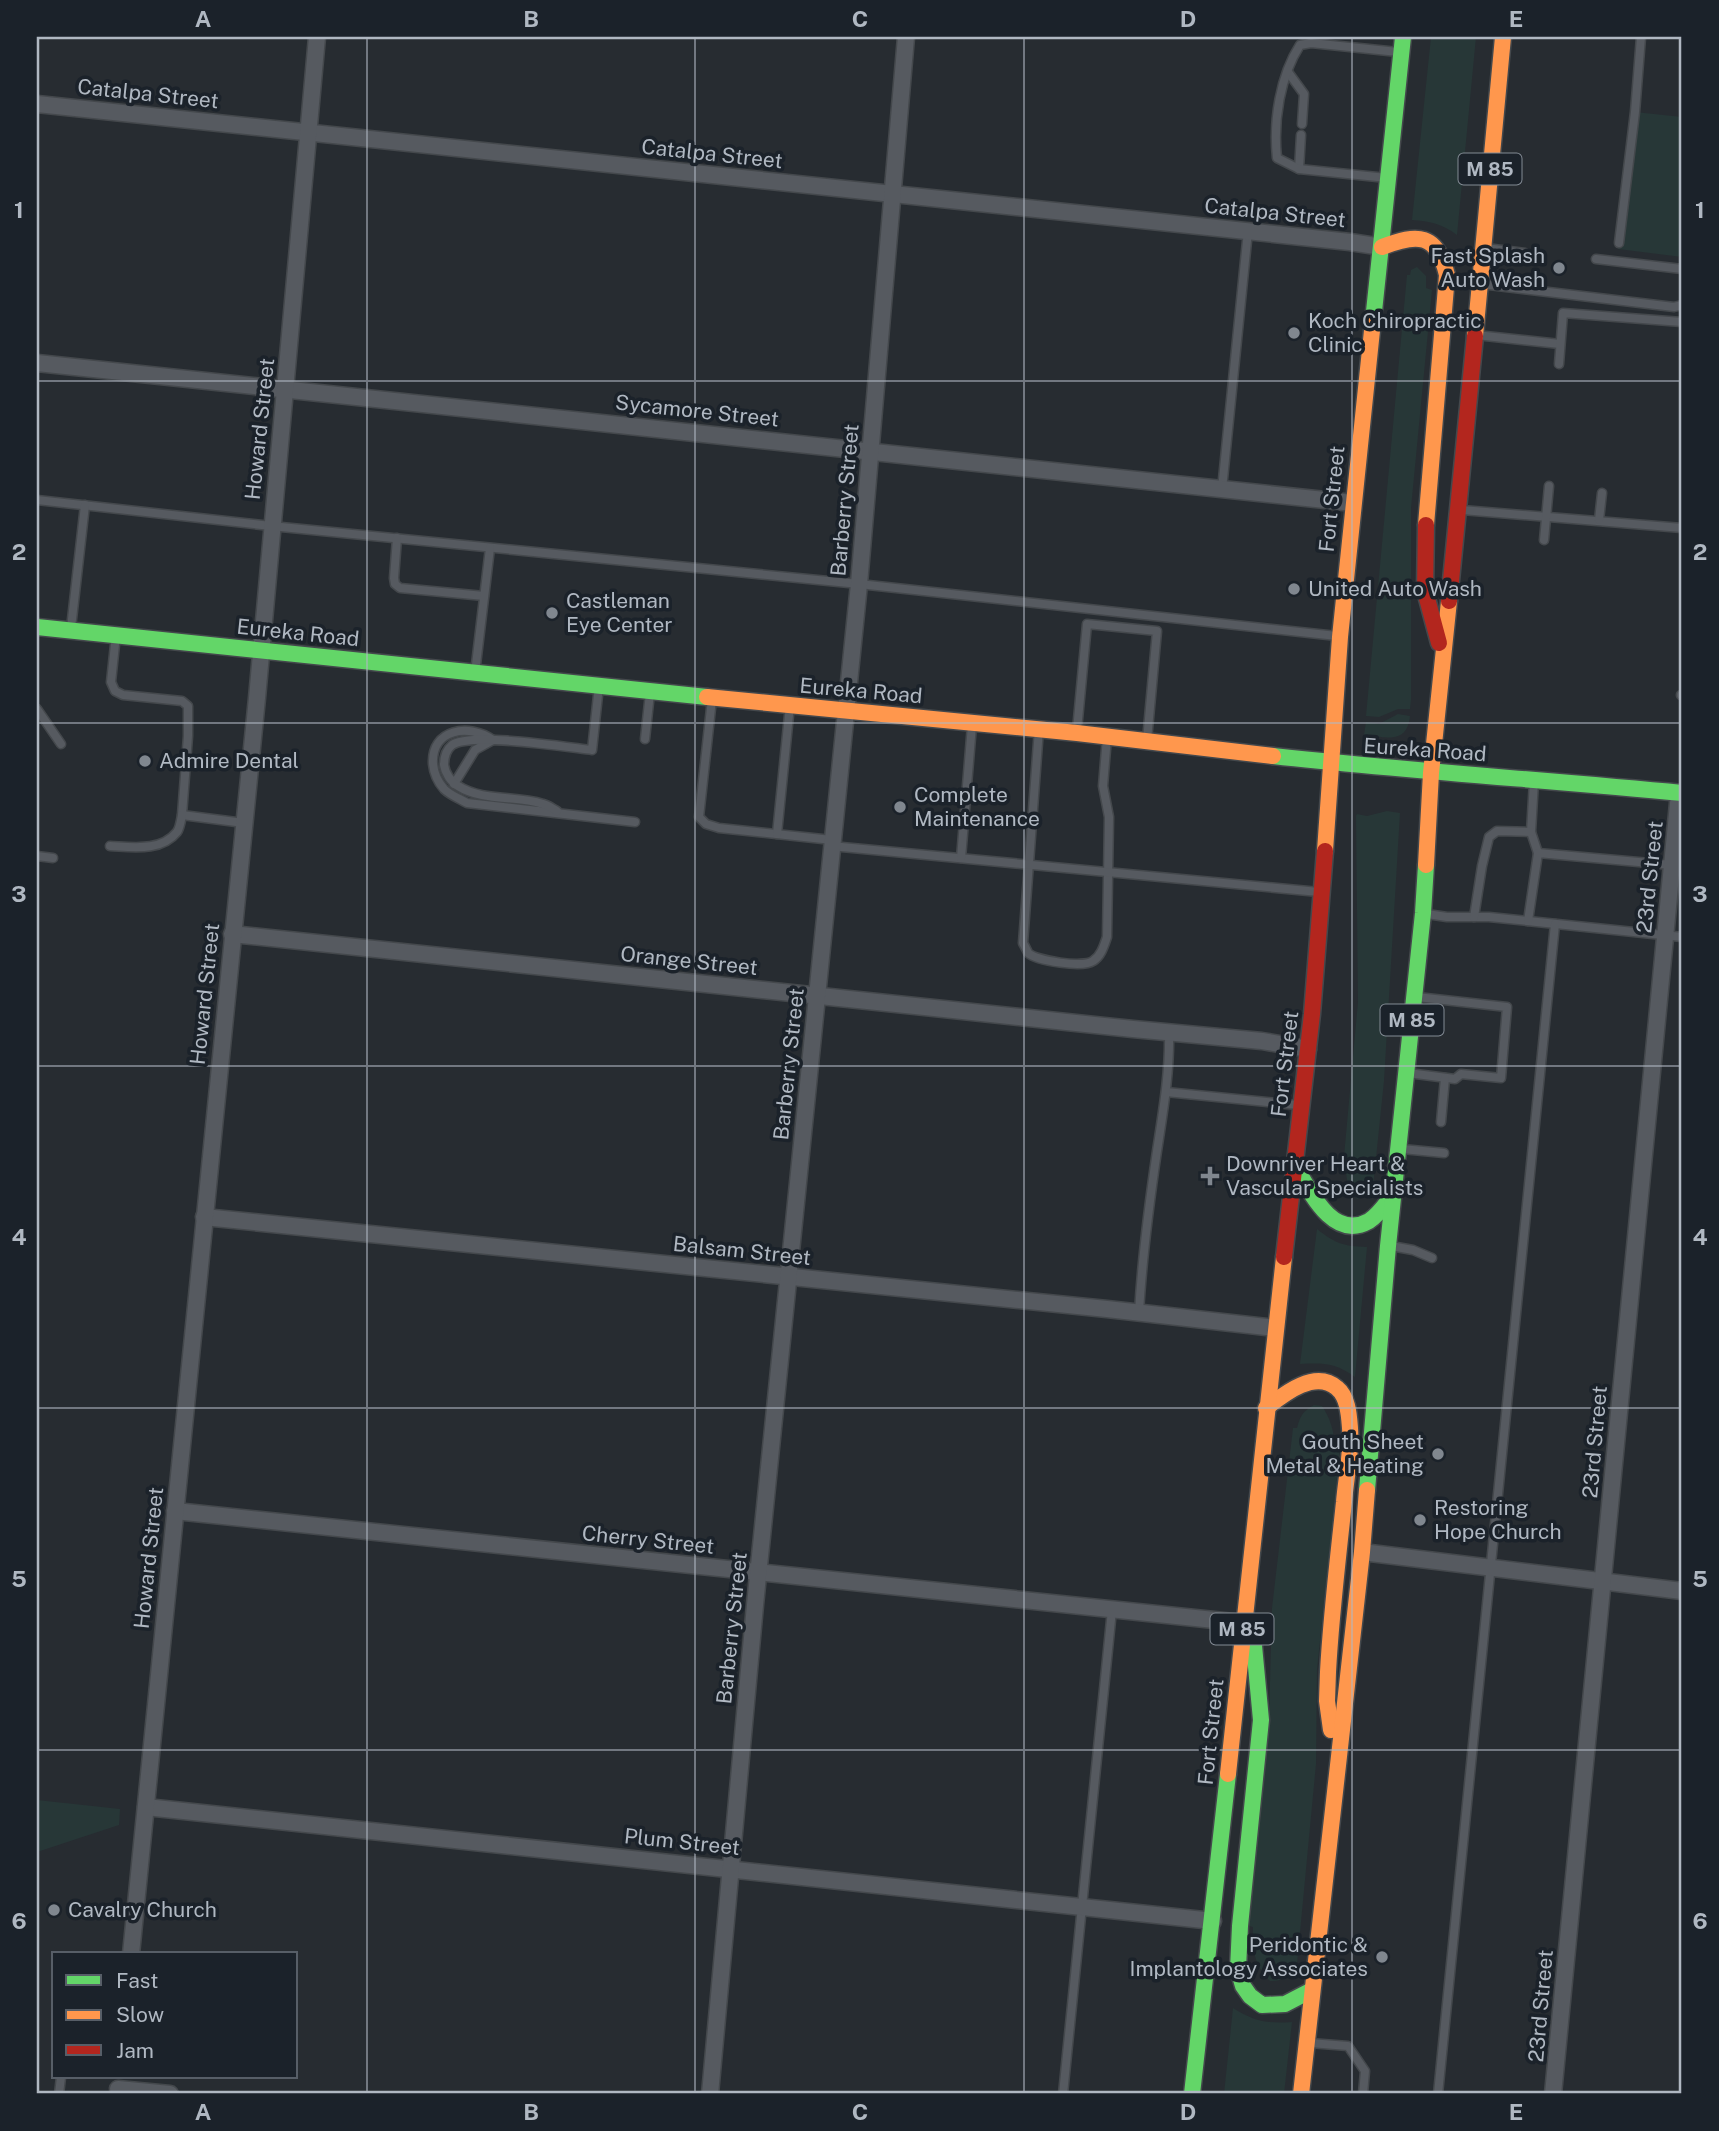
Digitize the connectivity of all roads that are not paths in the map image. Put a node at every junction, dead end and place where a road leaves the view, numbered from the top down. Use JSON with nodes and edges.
{"nodes":[{"id":1,"x":317,"y":37,"type":"edge"},
{"id":2,"x":906,"y":37,"type":"edge"},
{"id":3,"x":1503,"y":37,"type":"edge"},
{"id":4,"x":1641,"y":37,"type":"edge"},
{"id":5,"x":1402,"y":45,"type":"edge"},
{"id":6,"x":1288,"y":72,"type":"junction"},
{"id":7,"x":37,"y":104,"type":"edge"},
{"id":8,"x":1302,"y":124,"type":"dead end"},
{"id":9,"x":309,"y":132,"type":"junction"},
{"id":10,"x":1301,"y":135,"type":"dead end"},
{"id":11,"x":1299,"y":169,"type":"junction"},
{"id":12,"x":1389,"y":178,"type":"junction"},
{"id":13,"x":892,"y":195,"type":"junction"},
{"id":14,"x":1248,"y":231,"type":"junction"},
{"id":15,"x":1619,"y":243,"type":"dead end"},
{"id":16,"x":1382,"y":247,"type":"junction"},
{"id":17,"x":1482,"y":247,"type":"junction"},
{"id":18,"x":1525,"y":253,"type":"dead end"},
{"id":19,"x":1596,"y":259,"type":"dead end"},
{"id":20,"x":1682,"y":269,"type":"edge"},
{"id":21,"x":1478,"y":284,"type":"junction"},
{"id":22,"x":1682,"y":305,"type":"edge"},
{"id":23,"x":1682,"y":322,"type":"edge"},
{"id":24,"x":1473,"y":334,"type":"junction"},
{"id":25,"x":1560,"y":344,"type":"junction"},
{"id":26,"x":37,"y":363,"type":"edge"},
{"id":27,"x":1559,"y":364,"type":"dead end"},
{"id":28,"x":285,"y":389,"type":"junction"},
{"id":29,"x":870,"y":450,"type":"junction"},
{"id":30,"x":1549,"y":486,"type":"dead end"},
{"id":31,"x":1222,"y":489,"type":"junction"},
{"id":32,"x":1602,"y":493,"type":"dead end"},
{"id":33,"x":37,"y":500,"type":"edge"},
{"id":34,"x":1353,"y":503,"type":"junction"},
{"id":35,"x":85,"y":505,"type":"junction"},
{"id":36,"x":1458,"y":510,"type":"junction"},
{"id":37,"x":1546,"y":516,"type":"junction"},
{"id":38,"x":1599,"y":520,"type":"junction"},
{"id":39,"x":271,"y":526,"type":"junction"},
{"id":40,"x":1682,"y":528,"type":"edge"},
{"id":41,"x":397,"y":538,"type":"junction"},
{"id":42,"x":1544,"y":540,"type":"dead end"},
{"id":43,"x":489,"y":548,"type":"junction"},
{"id":44,"x":859,"y":584,"type":"junction"},
{"id":45,"x":484,"y":596,"type":"junction"},
{"id":46,"x":37,"y":627,"type":"edge"},
{"id":47,"x":71,"y":630,"type":"junction"},
{"id":48,"x":116,"y":635,"type":"junction"},
{"id":49,"x":1340,"y":636,"type":"junction"},
{"id":50,"x":261,"y":650,"type":"junction"},
{"id":51,"x":1443,"y":658,"type":"junction"},
{"id":52,"x":475,"y":673,"type":"junction"},
{"id":53,"x":599,"y":686,"type":"junction"},
{"id":54,"x":651,"y":692,"type":"junction"},
{"id":55,"x":712,"y":698,"type":"junction"},
{"id":56,"x":790,"y":705,"type":"junction"},
{"id":57,"x":37,"y":709,"type":"edge"},
{"id":58,"x":846,"y":711,"type":"junction"},
{"id":59,"x":972,"y":722,"type":"junction"},
{"id":60,"x":1039,"y":729,"type":"junction"},
{"id":61,"x":1077,"y":733,"type":"junction"},
{"id":62,"x":1107,"y":737,"type":"junction"},
{"id":63,"x":645,"y":738,"type":"dead end"},
{"id":64,"x":493,"y":740,"type":"junction"},
{"id":65,"x":1147,"y":740,"type":"junction"},
{"id":66,"x":61,"y":744,"type":"dead end"},
{"id":67,"x":1332,"y":763,"type":"junction"},
{"id":68,"x":1431,"y":773,"type":"junction"},
{"id":69,"x":1535,"y":779,"type":"junction"},
{"id":70,"x":454,"y":784,"type":"junction"},
{"id":71,"x":1681,"y":793,"type":"edge"},
{"id":72,"x":562,"y":814,"type":"junction"},
{"id":73,"x":182,"y":815,"type":"junction"},
{"id":74,"x":635,"y":822,"type":"dead end"},
{"id":75,"x":244,"y":823,"type":"junction"},
{"id":76,"x":1531,"y":832,"type":"junction"},
{"id":77,"x":777,"y":834,"type":"junction"},
{"id":78,"x":832,"y":843,"type":"junction"},
{"id":79,"x":110,"y":846,"type":"dead end"},
{"id":80,"x":1538,"y":853,"type":"junction"},
{"id":81,"x":37,"y":856,"type":"edge"},
{"id":82,"x":53,"y":858,"type":"dead end"},
{"id":83,"x":961,"y":858,"type":"junction"},
{"id":84,"x":1028,"y":865,"type":"junction"},
{"id":85,"x":1672,"y":865,"type":"junction"},
{"id":86,"x":1109,"y":873,"type":"junction"},
{"id":87,"x":1322,"y":892,"type":"junction"},
{"id":88,"x":1423,"y":913,"type":"junction"},
{"id":89,"x":1474,"y":917,"type":"junction"},
{"id":90,"x":1528,"y":921,"type":"junction"},
{"id":91,"x":1555,"y":924,"type":"junction"},
{"id":92,"x":232,"y":934,"type":"junction"},
{"id":93,"x":1665,"y":935,"type":"junction"},
{"id":94,"x":1682,"y":937,"type":"edge"},
{"id":95,"x":816,"y":996,"type":"junction"},
{"id":96,"x":1414,"y":997,"type":"junction"},
{"id":97,"x":1170,"y":1032,"type":"junction"},
{"id":98,"x":1308,"y":1049,"type":"junction"},
{"id":99,"x":1407,"y":1073,"type":"junction"},
{"id":100,"x":1445,"y":1078,"type":"junction"},
{"id":101,"x":1166,"y":1092,"type":"junction"},
{"id":102,"x":1301,"y":1105,"type":"junction"},
{"id":103,"x":1440,"y":1122,"type":"dead end"},
{"id":104,"x":1399,"y":1149,"type":"junction"},
{"id":105,"x":1444,"y":1153,"type":"dead end"},
{"id":106,"x":1294,"y":1164,"type":"junction"},
{"id":107,"x":1395,"y":1192,"type":"junction"},
{"id":108,"x":204,"y":1217,"type":"junction"},
{"id":109,"x":1388,"y":1246,"type":"junction"},
{"id":110,"x":1432,"y":1258,"type":"dead end"},
{"id":111,"x":789,"y":1278,"type":"junction"},
{"id":112,"x":1139,"y":1313,"type":"junction"},
{"id":113,"x":1275,"y":1328,"type":"junction"},
{"id":114,"x":1266,"y":1408,"type":"junction"},
{"id":115,"x":175,"y":1511,"type":"junction"},
{"id":116,"x":1362,"y":1552,"type":"junction"},
{"id":117,"x":1490,"y":1568,"type":"junction"},
{"id":118,"x":759,"y":1573,"type":"junction"},
{"id":119,"x":1248,"y":1575,"type":"junction"},
{"id":120,"x":1602,"y":1582,"type":"junction"},
{"id":121,"x":1682,"y":1591,"type":"edge"},
{"id":122,"x":1112,"y":1610,"type":"junction"},
{"id":123,"x":1243,"y":1623,"type":"junction"},
{"id":124,"x":1338,"y":1762,"type":"junction"},
{"id":125,"x":146,"y":1807,"type":"junction"},
{"id":126,"x":730,"y":1868,"type":"junction"},
{"id":127,"x":1082,"y":1906,"type":"junction"},
{"id":128,"x":1213,"y":1921,"type":"junction"},
{"id":129,"x":131,"y":1952,"type":"edge"},
{"id":130,"x":1312,"y":1990,"type":"junction"},
{"id":131,"x":1307,"y":2042,"type":"junction"},
{"id":132,"x":118,"y":2087,"type":"edge"},
{"id":133,"x":170,"y":2094,"type":"edge"},
{"id":134,"x":710,"y":2094,"type":"edge"},
{"id":135,"x":1063,"y":2094,"type":"edge"},
{"id":136,"x":1192,"y":2094,"type":"edge"},
{"id":137,"x":1301,"y":2094,"type":"edge"},
{"id":138,"x":1363,"y":2094,"type":"edge"},
{"id":139,"x":1438,"y":2094,"type":"edge"},
{"id":140,"x":1553,"y":2094,"type":"edge"}],
"edges":[{"from":1,"to":9,"type":"street","name":"Howard Street"},
{"from":2,"to":13,"type":"street","name":"Barberry Street"},
{"from":3,"to":17,"type":"main road","number":"M 85"},
{"from":4,"to":15,"type":"lane"},
{"from":5,"to":6,"type":"lane"},
{"from":5,"to":12,"type":"main road","name":"Fort Street","number":"M 85"},
{"from":6,"to":8,"type":"lane"},
{"from":6,"to":11,"type":"lane"},
{"from":7,"to":9,"type":"street","name":"Catalpa Street"},
{"from":9,"to":13,"type":"street","name":"Catalpa Street"},
{"from":9,"to":28,"type":"street","name":"Howard Street"},
{"from":10,"to":11,"type":"lane"},
{"from":11,"to":12,"type":"lane"},
{"from":12,"to":16,"type":"main road","name":"Fort Street","number":"M 85"},
{"from":13,"to":14,"type":"street","name":"Catalpa Street"},
{"from":13,"to":29,"type":"street","name":"Barberry Street"},
{"from":14,"to":16,"type":"street","name":"Catalpa Street"},
{"from":14,"to":31,"type":"lane"},
{"from":16,"to":34,"type":"main road","name":"Fort Street","number":"M 85"},
{"from":16,"to":51,"type":"main road"},
{"from":17,"to":18,"type":"lane"},
{"from":17,"to":21,"type":"main road","number":"M 85"},
{"from":19,"to":20,"type":"lane"},
{"from":21,"to":22,"type":"lane"},
{"from":21,"to":24,"type":"main road","number":"M 85"},
{"from":23,"to":25,"type":"lane"},
{"from":24,"to":25,"type":"lane"},
{"from":24,"to":36,"type":"main road","number":"M 85"},
{"from":25,"to":27,"type":"lane"},
{"from":26,"to":28,"type":"street","name":"Sycamore Street"},
{"from":28,"to":29,"type":"street","name":"Sycamore Street"},
{"from":28,"to":39,"type":"street","name":"Howard Street"},
{"from":29,"to":31,"type":"street","name":"Sycamore Street"},
{"from":29,"to":44,"type":"street","name":"Barberry Street"},
{"from":30,"to":37,"type":"lane"},
{"from":31,"to":34,"type":"street","name":"Sycamore Street"},
{"from":32,"to":38,"type":"lane"},
{"from":33,"to":35,"type":"lane"},
{"from":34,"to":49,"type":"main road","name":"Fort Street","number":"M 85"},
{"from":35,"to":39,"type":"lane"},
{"from":35,"to":47,"type":"lane"},
{"from":36,"to":37,"type":"lane"},
{"from":36,"to":51,"type":"main road","number":"M 85"},
{"from":37,"to":38,"type":"lane"},
{"from":37,"to":42,"type":"lane"},
{"from":38,"to":40,"type":"lane"},
{"from":39,"to":41,"type":"lane"},
{"from":39,"to":50,"type":"street","name":"Howard Street"},
{"from":41,"to":43,"type":"lane"},
{"from":41,"to":45,"type":"lane"},
{"from":43,"to":44,"type":"lane"},
{"from":43,"to":45,"type":"lane"},
{"from":44,"to":49,"type":"lane"},
{"from":44,"to":58,"type":"street","name":"Barberry Street"},
{"from":45,"to":52,"type":"lane"},
{"from":46,"to":47,"type":"main road","name":"Eureka Road"},
{"from":47,"to":48,"type":"main road","name":"Eureka Road"},
{"from":48,"to":50,"type":"main road","name":"Eureka Road"},
{"from":48,"to":73,"type":"lane"},
{"from":49,"to":67,"type":"main road","name":"Fort Street","number":"M 85"},
{"from":50,"to":52,"type":"main road","name":"Eureka Road"},
{"from":50,"to":75,"type":"street","name":"Howard Street"},
{"from":51,"to":68,"type":"main road","number":"M 85"},
{"from":52,"to":53,"type":"main road","name":"Eureka Road"},
{"from":53,"to":54,"type":"main road","name":"Eureka Road"},
{"from":53,"to":64,"type":"lane"},
{"from":54,"to":55,"type":"main road","name":"Eureka Road"},
{"from":54,"to":63,"type":"lane"},
{"from":55,"to":56,"type":"main road","name":"Eureka Road"},
{"from":55,"to":77,"type":"lane"},
{"from":56,"to":58,"type":"main road","name":"Eureka Road"},
{"from":56,"to":77,"type":"lane"},
{"from":57,"to":66,"type":"lane"},
{"from":58,"to":59,"type":"main road","name":"Eureka Road"},
{"from":58,"to":78,"type":"street","name":"Barberry Street"},
{"from":59,"to":60,"type":"main road","name":"Eureka Road"},
{"from":59,"to":83,"type":"lane"},
{"from":60,"to":61,"type":"main road","name":"Eureka Road"},
{"from":60,"to":84,"type":"lane"},
{"from":61,"to":62,"type":"main road","name":"Eureka Road"},
{"from":61,"to":65,"type":"lane"},
{"from":62,"to":65,"type":"main road","name":"Eureka Road"},
{"from":62,"to":86,"type":"lane"},
{"from":64,"to":70,"type":"lane"},
{"from":64,"to":70,"type":"lane"},
{"from":64,"to":72,"type":"lane"},
{"from":65,"to":67,"type":"main road","name":"Eureka Road"},
{"from":67,"to":68,"type":"main road","name":"Eureka Road"},
{"from":67,"to":87,"type":"main road","name":"Fort Street","number":"M 85"},
{"from":68,"to":69,"type":"main road","name":"Eureka Road"},
{"from":68,"to":88,"type":"main road","number":"M 85"},
{"from":69,"to":71,"type":"main road","name":"Eureka Road"},
{"from":69,"to":76,"type":"lane"},
{"from":70,"to":72,"type":"lane"},
{"from":71,"to":85,"type":"street","name":"23rd Street"},
{"from":72,"to":74,"type":"lane"},
{"from":73,"to":75,"type":"lane"},
{"from":73,"to":79,"type":"lane"},
{"from":75,"to":92,"type":"street","name":"Howard Street"},
{"from":76,"to":80,"type":"lane"},
{"from":76,"to":89,"type":"lane"},
{"from":77,"to":78,"type":"lane"},
{"from":78,"to":83,"type":"lane"},
{"from":78,"to":95,"type":"street","name":"Barberry Street"},
{"from":80,"to":85,"type":"lane"},
{"from":80,"to":90,"type":"lane"},
{"from":81,"to":82,"type":"lane"},
{"from":83,"to":84,"type":"lane"},
{"from":84,"to":86,"type":"lane"},
{"from":84,"to":86,"type":"lane"},
{"from":85,"to":93,"type":"street","name":"23rd Street"},
{"from":86,"to":87,"type":"lane"},
{"from":87,"to":98,"type":"main road","name":"Fort Street","number":"M 85"},
{"from":88,"to":89,"type":"lane"},
{"from":88,"to":96,"type":"main road","number":"M 85"},
{"from":89,"to":90,"type":"lane"},
{"from":90,"to":91,"type":"lane"},
{"from":91,"to":93,"type":"lane"},
{"from":91,"to":117,"type":"lane"},
{"from":92,"to":95,"type":"street","name":"Orange Street"},
{"from":92,"to":108,"type":"street","name":"Howard Street"},
{"from":93,"to":94,"type":"lane"},
{"from":93,"to":120,"type":"street","name":"23rd Street"},
{"from":95,"to":97,"type":"street","name":"Orange Street"},
{"from":95,"to":111,"type":"street","name":"Barberry Street"},
{"from":96,"to":99,"type":"main road","number":"M 85"},
{"from":96,"to":100,"type":"lane"},
{"from":97,"to":98,"type":"street","name":"Orange Street"},
{"from":97,"to":101,"type":"lane"},
{"from":98,"to":102,"type":"main road","name":"Fort Street","number":"M 85"},
{"from":99,"to":100,"type":"lane"},
{"from":99,"to":104,"type":"main road","number":"M 85"},
{"from":100,"to":103,"type":"lane"},
{"from":101,"to":102,"type":"lane"},
{"from":101,"to":112,"type":"lane"},
{"from":102,"to":106,"type":"main road","name":"Fort Street","number":"M 85"},
{"from":104,"to":105,"type":"lane"},
{"from":104,"to":107,"type":"main road","number":"M 85"},
{"from":106,"to":107,"type":"main road"},
{"from":106,"to":113,"type":"main road","name":"Fort Street","number":"M 85"},
{"from":107,"to":109,"type":"main road","number":"M 85"},
{"from":108,"to":111,"type":"street","name":"Balsam Street"},
{"from":108,"to":115,"type":"street","name":"Howard Street"},
{"from":109,"to":110,"type":"lane"},
{"from":109,"to":116,"type":"main road","number":"M 85"},
{"from":111,"to":112,"type":"street","name":"Balsam Street"},
{"from":111,"to":118,"type":"street","name":"Barberry Street"},
{"from":112,"to":113,"type":"street","name":"Balsam Street"},
{"from":113,"to":114,"type":"main road","name":"Fort Street","number":"M 85"},
{"from":114,"to":119,"type":"main road","name":"Fort Street","number":"M 85"},
{"from":114,"to":124,"type":"main road"},
{"from":115,"to":118,"type":"street","name":"Cherry Street"},
{"from":115,"to":125,"type":"street","name":"Howard Street"},
{"from":116,"to":117,"type":"street"},
{"from":116,"to":124,"type":"main road","number":"M 85"},
{"from":117,"to":120,"type":"street"},
{"from":117,"to":139,"type":"lane"},
{"from":118,"to":122,"type":"street","name":"Cherry Street"},
{"from":118,"to":126,"type":"street","name":"Barberry Street"},
{"from":119,"to":123,"type":"main road","name":"Fort Street","number":"M 85"},
{"from":119,"to":130,"type":"main road"},
{"from":120,"to":121,"type":"street"},
{"from":120,"to":140,"type":"street","name":"23rd Street"},
{"from":122,"to":123,"type":"street","name":"Cherry Street"},
{"from":122,"to":127,"type":"lane"},
{"from":123,"to":128,"type":"main road","name":"Fort Street","number":"M 85"},
{"from":124,"to":130,"type":"main road","number":"M 85"},
{"from":125,"to":126,"type":"street","name":"Plum Street"},
{"from":125,"to":129,"type":"street","name":"Howard Street"},
{"from":126,"to":127,"type":"street","name":"Plum Street"},
{"from":126,"to":134,"type":"street","name":"Barberry Street"},
{"from":127,"to":128,"type":"street","name":"Plum Street"},
{"from":127,"to":135,"type":"lane"},
{"from":128,"to":136,"type":"main road","name":"Fort Street","number":"M 85"},
{"from":130,"to":131,"type":"main road","number":"M 85"},
{"from":131,"to":137,"type":"main road","number":"M 85"},
{"from":131,"to":138,"type":"lane"},
{"from":132,"to":133,"type":"street"}]}
